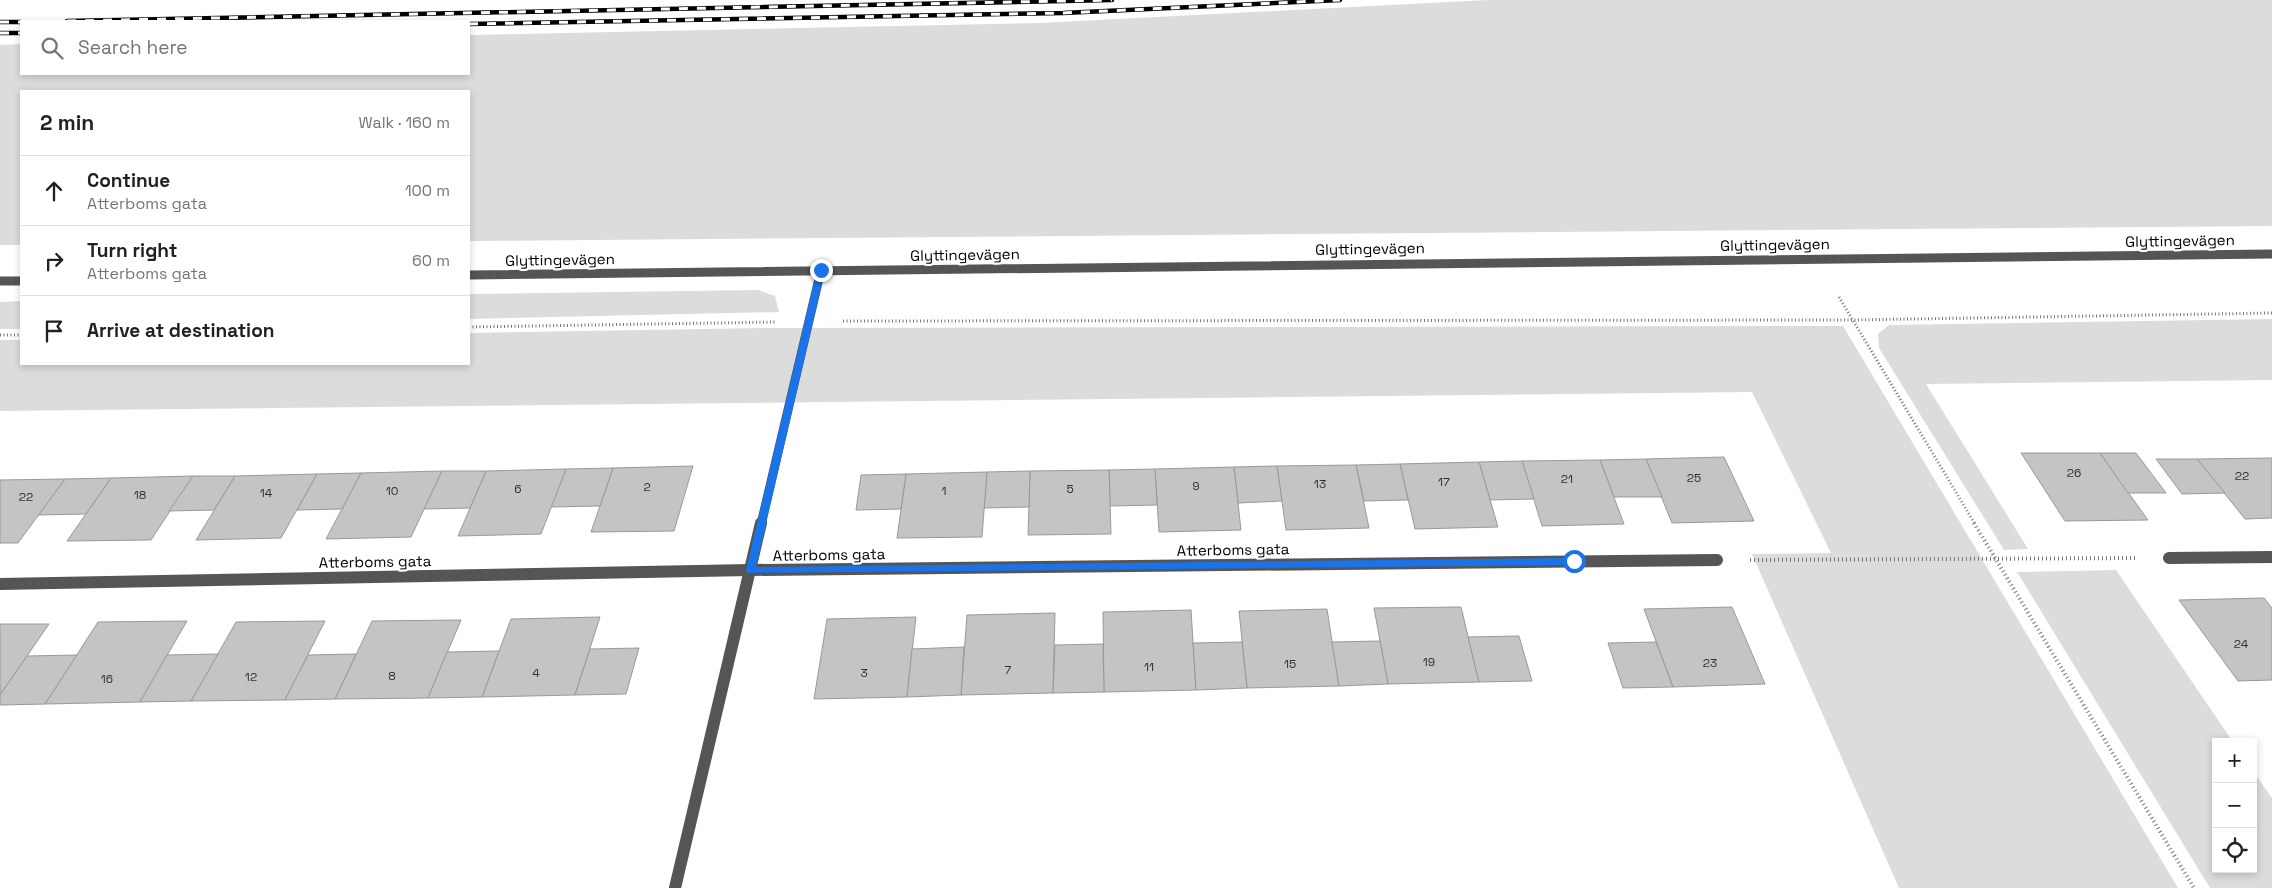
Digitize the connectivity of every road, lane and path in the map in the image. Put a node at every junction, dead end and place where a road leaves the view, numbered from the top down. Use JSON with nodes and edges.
{"nodes":[{"id":1,"x":2272,"y":254,"type":"edge"},
{"id":2,"x":821,"y":270,"type":"junction"},
{"id":3,"x":470,"y":275,"type":"edge"},
{"id":4,"x":0,"y":281,"type":"edge"},
{"id":5,"x":20,"y":281,"type":"edge"},
{"id":6,"x":1839,"y":297,"type":"dead end"},
{"id":7,"x":2272,"y":313,"type":"edge"},
{"id":8,"x":1852,"y":320,"type":"junction"},
{"id":9,"x":810,"y":321,"type":"junction"},
{"id":10,"x":470,"y":327,"type":"edge"},
{"id":11,"x":0,"y":335,"type":"edge"},
{"id":12,"x":20,"y":335,"type":"edge"},
{"id":13,"x":2272,"y":557,"type":"edge"},
{"id":14,"x":2169,"y":558,"type":"joint"},
{"id":15,"x":1717,"y":560,"type":"joint"},
{"id":16,"x":1998,"y":560,"type":"junction"},
{"id":17,"x":751,"y":570,"type":"junction"},
{"id":18,"x":0,"y":584,"type":"edge"},
{"id":19,"x":675,"y":888,"type":"edge"},
{"id":20,"x":2194,"y":888,"type":"edge"}],
"edges":[{"from":1,"to":2,"type":"street","name":"Glyttingevägen"},
{"from":2,"to":3,"type":"street","name":"Glyttingevägen"},
{"from":2,"to":9,"type":"street","name":"Atterboms gata"},
{"from":4,"to":5,"type":"street"},
{"from":6,"to":8,"type":"path"},
{"from":7,"to":8,"type":"path"},
{"from":8,"to":9,"type":"path"},
{"from":8,"to":16,"type":"path"},
{"from":9,"to":10,"type":"path"},
{"from":9,"to":17,"type":"street","name":"Atterboms gata"},
{"from":11,"to":12,"type":"path"},
{"from":13,"to":14,"type":"street"},
{"from":14,"to":16,"type":"path"},
{"from":15,"to":16,"type":"path"},
{"from":15,"to":17,"type":"street","name":"Atterboms gata"},
{"from":16,"to":20,"type":"path"},
{"from":17,"to":18,"type":"street","name":"Atterboms gata"},
{"from":17,"to":19,"type":"street","name":"Atterboms gata"}]}
